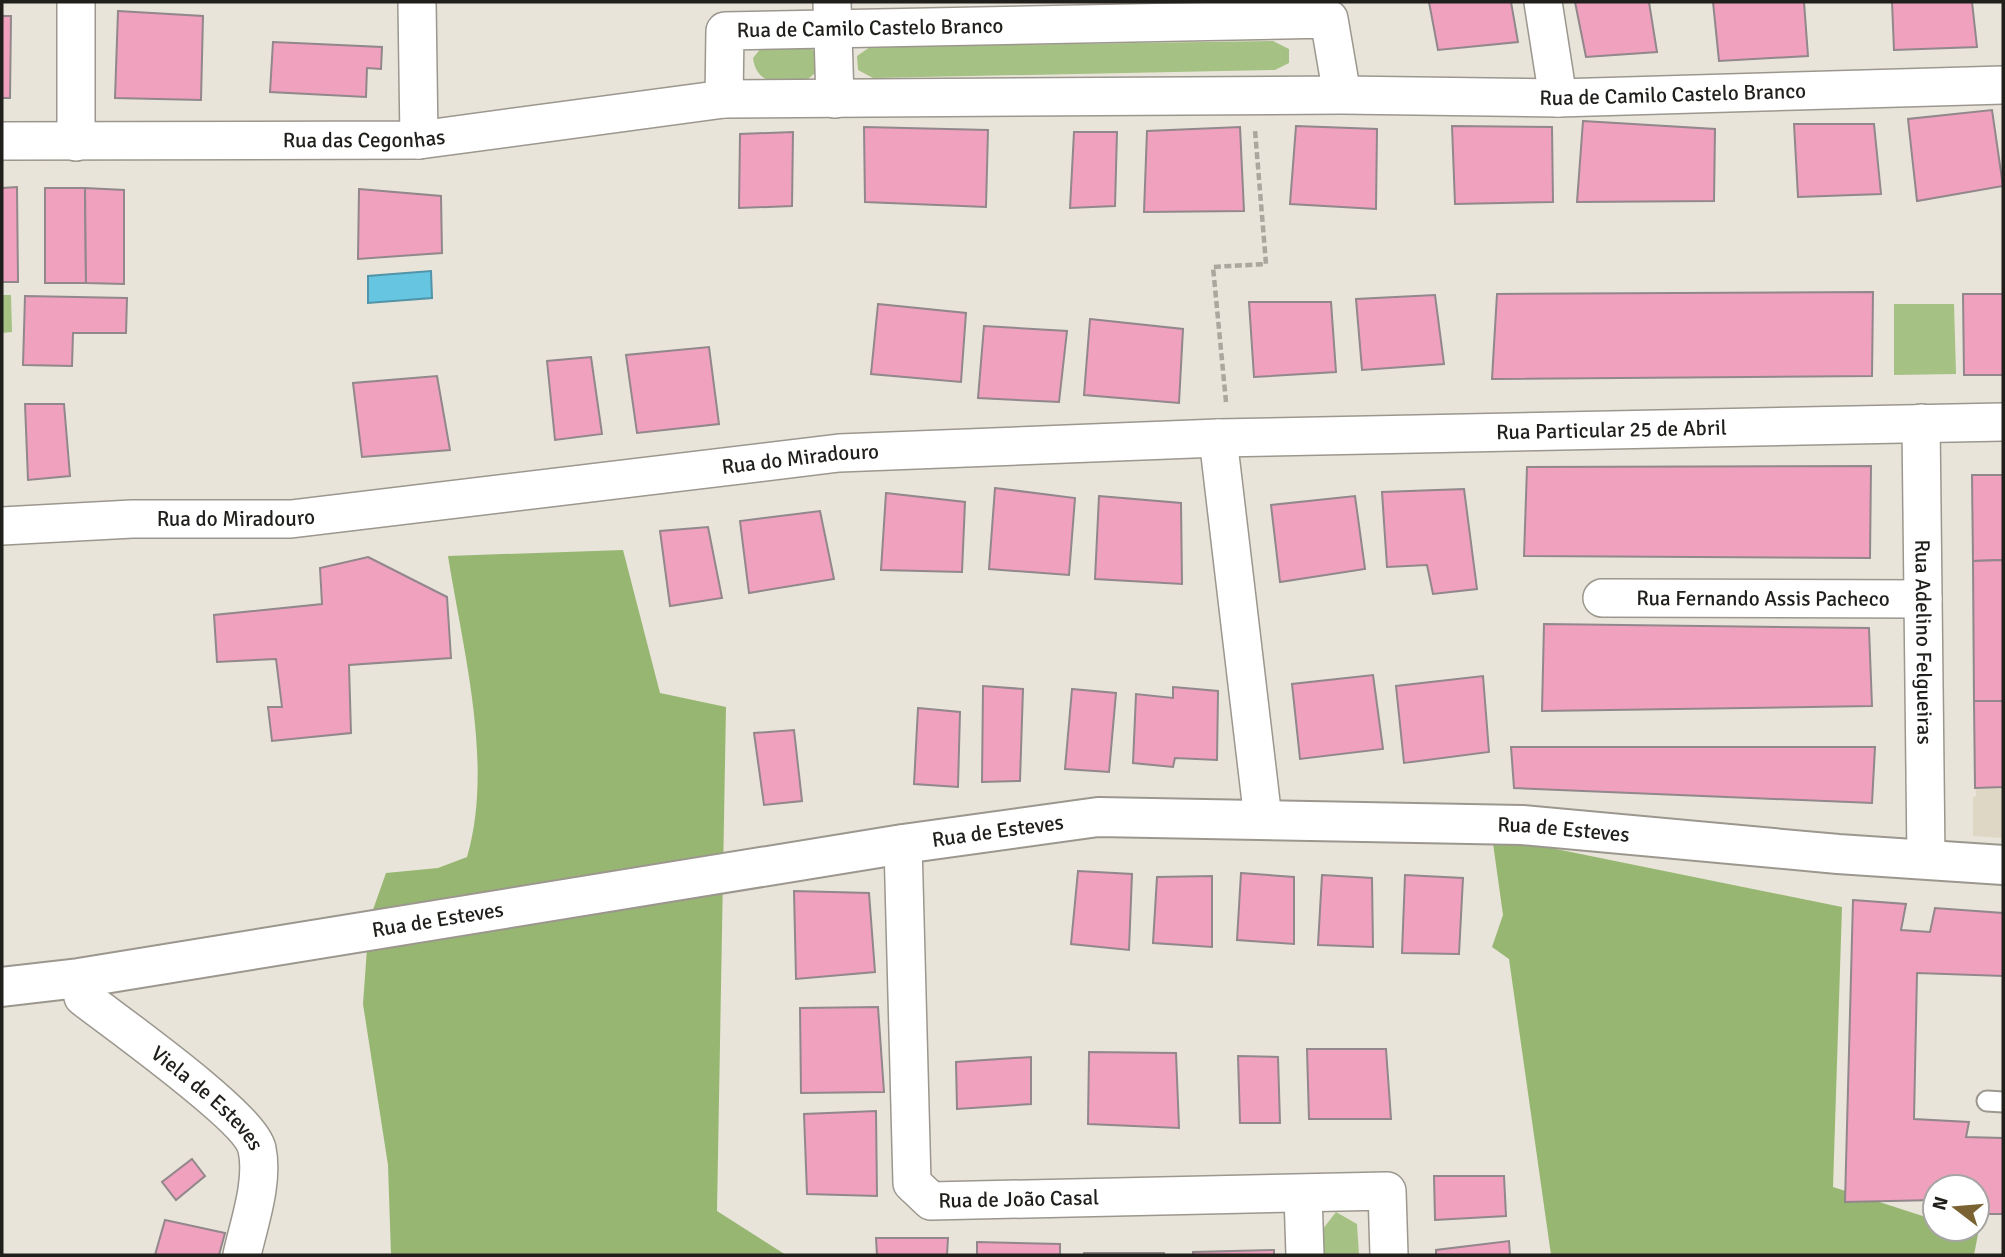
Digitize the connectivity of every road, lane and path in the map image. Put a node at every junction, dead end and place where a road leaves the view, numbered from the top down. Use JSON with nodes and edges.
{"nodes":[{"id":1,"x":76,"y":2,"type":"edge"},
{"id":2,"x":417,"y":2,"type":"edge"},
{"id":3,"x":1543,"y":2,"type":"edge"},
{"id":4,"x":833,"y":15,"type":"edge"},
{"id":5,"x":2003,"y":85,"type":"edge"},
{"id":6,"x":1342,"y":95,"type":"junction"},
{"id":7,"x":1252,"y":96,"type":"junction"},
{"id":8,"x":1558,"y":98,"type":"junction"},
{"id":9,"x":724,"y":99,"type":"junction"},
{"id":10,"x":835,"y":99,"type":"junction"},
{"id":11,"x":419,"y":139,"type":"junction"},
{"id":12,"x":2,"y":141,"type":"edge"},
{"id":13,"x":76,"y":142,"type":"junction"},
{"id":14,"x":2003,"y":422,"type":"edge"},
{"id":15,"x":1921,"y":423,"type":"junction"},
{"id":16,"x":1223,"y":438,"type":"junction"},
{"id":17,"x":2,"y":526,"type":"edge"},
{"id":18,"x":1602,"y":598,"type":"dead end"},
{"id":19,"x":1923,"y":599,"type":"junction"},
{"id":20,"x":1263,"y":819,"type":"junction"},
{"id":21,"x":903,"y":844,"type":"junction"},
{"id":22,"x":1926,"y":859,"type":"junction"},
{"id":23,"x":2003,"y":865,"type":"edge"},
{"id":24,"x":79,"y":978,"type":"junction"},
{"id":25,"x":2,"y":987,"type":"edge"},
{"id":26,"x":1303,"y":1195,"type":"junction"},
{"id":27,"x":243,"y":1255,"type":"edge"},
{"id":28,"x":1305,"y":1255,"type":"edge"},
{"id":29,"x":1389,"y":1255,"type":"edge"}],
"edges":[{"from":1,"to":13,"type":"street"},
{"from":2,"to":11,"type":"street"},
{"from":3,"to":8,"type":"street"},
{"from":4,"to":6,"type":"street","name":"Rua de Camilo Castelo Branco"},
{"from":4,"to":9,"type":"street","name":"Rua de Camilo Castelo Branco"},
{"from":4,"to":10,"type":"street"},
{"from":5,"to":8,"type":"street","name":"Rua de Camilo Castelo Branco"},
{"from":6,"to":7,"type":"street","name":"Rua de Camilo Castelo Branco"},
{"from":6,"to":8,"type":"street","name":"Rua de Camilo Castelo Branco"},
{"from":7,"to":10,"type":"street","name":"Rua de Camilo Castelo Branco"},
{"from":7,"to":16,"type":"path"},
{"from":9,"to":10,"type":"street","name":"Rua de Camilo Castelo Branco"},
{"from":9,"to":11,"type":"street","name":"Rua das Cegonhas"},
{"from":11,"to":13,"type":"street","name":"Rua das Cegonhas"},
{"from":12,"to":13,"type":"street","name":"Rua das Cegonhas"},
{"from":14,"to":15,"type":"street","name":"Rua Particular 25 de Abril"},
{"from":15,"to":16,"type":"street","name":"Rua Particular 25 de Abril"},
{"from":15,"to":19,"type":"street","name":"Rua Adelino Felgueiras"},
{"from":16,"to":17,"type":"street","name":"Rua do Miradouro"},
{"from":16,"to":20,"type":"street"},
{"from":18,"to":19,"type":"street","name":"Rua Fernando Assis Pacheco"},
{"from":19,"to":22,"type":"street","name":"Rua Adelino Felgueiras"},
{"from":20,"to":21,"type":"street","name":"Rua de Esteves"},
{"from":20,"to":22,"type":"street","name":"Rua de Esteves"},
{"from":21,"to":24,"type":"street","name":"Rua de Esteves"},
{"from":21,"to":26,"type":"street","name":"Rua de João Casal"},
{"from":22,"to":23,"type":"street","name":"Rua de Esteves"},
{"from":24,"to":25,"type":"street","name":"Rua de Esteves"},
{"from":24,"to":27,"type":"street","name":"Viela de Esteves"},
{"from":26,"to":28,"type":"street"},
{"from":26,"to":29,"type":"street","name":"Rua de João Casal"}]}
